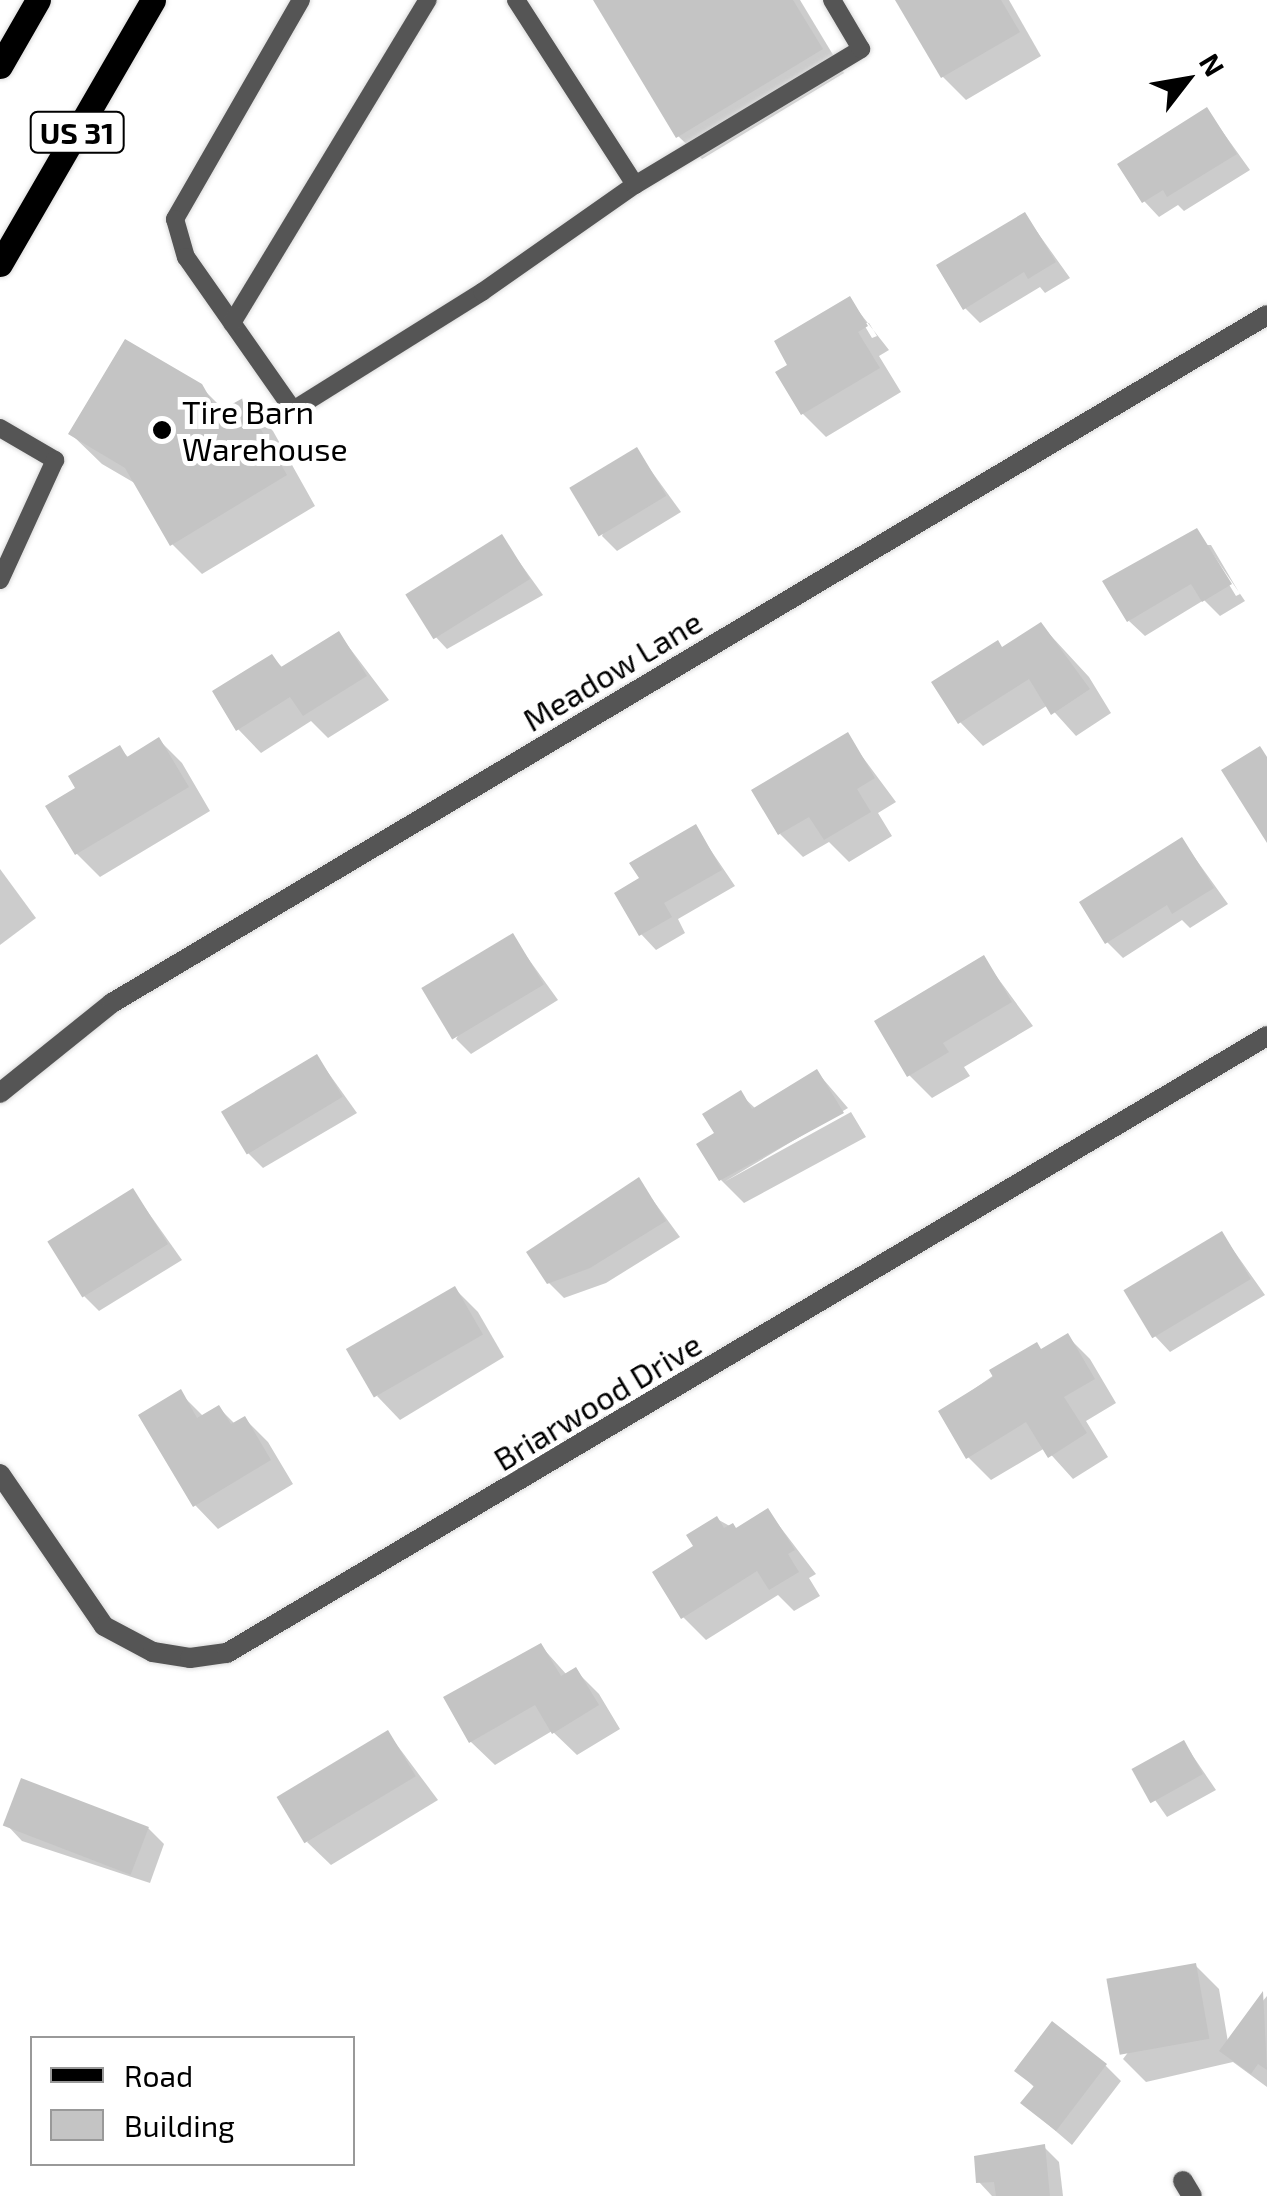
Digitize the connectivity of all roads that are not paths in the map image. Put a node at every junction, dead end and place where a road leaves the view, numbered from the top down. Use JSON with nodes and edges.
{"nodes":[{"id":1,"x":38,"y":0,"type":"edge"},
{"id":2,"x":153,"y":0,"type":"edge"},
{"id":3,"x":301,"y":0,"type":"edge"},
{"id":4,"x":428,"y":0,"type":"edge"},
{"id":5,"x":516,"y":0,"type":"edge"},
{"id":6,"x":832,"y":0,"type":"edge"},
{"id":7,"x":0,"y":66,"type":"edge"},
{"id":8,"x":636,"y":185,"type":"junction"},
{"id":9,"x":0,"y":264,"type":"edge"},
{"id":10,"x":1267,"y":315,"type":"edge"},
{"id":11,"x":232,"y":324,"type":"junction"},
{"id":12,"x":0,"y":428,"type":"edge"},
{"id":13,"x":0,"y":580,"type":"edge"},
{"id":14,"x":1267,"y":1036,"type":"edge"},
{"id":15,"x":0,"y":1094,"type":"edge"},
{"id":16,"x":0,"y":1474,"type":"edge"}],
"edges":[{"from":1,"to":7,"type":"main road"},
{"from":2,"to":9,"type":"main road","number":"US 31"},
{"from":3,"to":11,"type":"lane"},
{"from":4,"to":11,"type":"lane"},
{"from":5,"to":8,"type":"lane"},
{"from":6,"to":8,"type":"lane"},
{"from":8,"to":11,"type":"lane"},
{"from":10,"to":15,"type":"street","name":"Meadow Lane"},
{"from":12,"to":13,"type":"lane"},
{"from":14,"to":16,"type":"street","name":"Briarwood Drive"}]}
